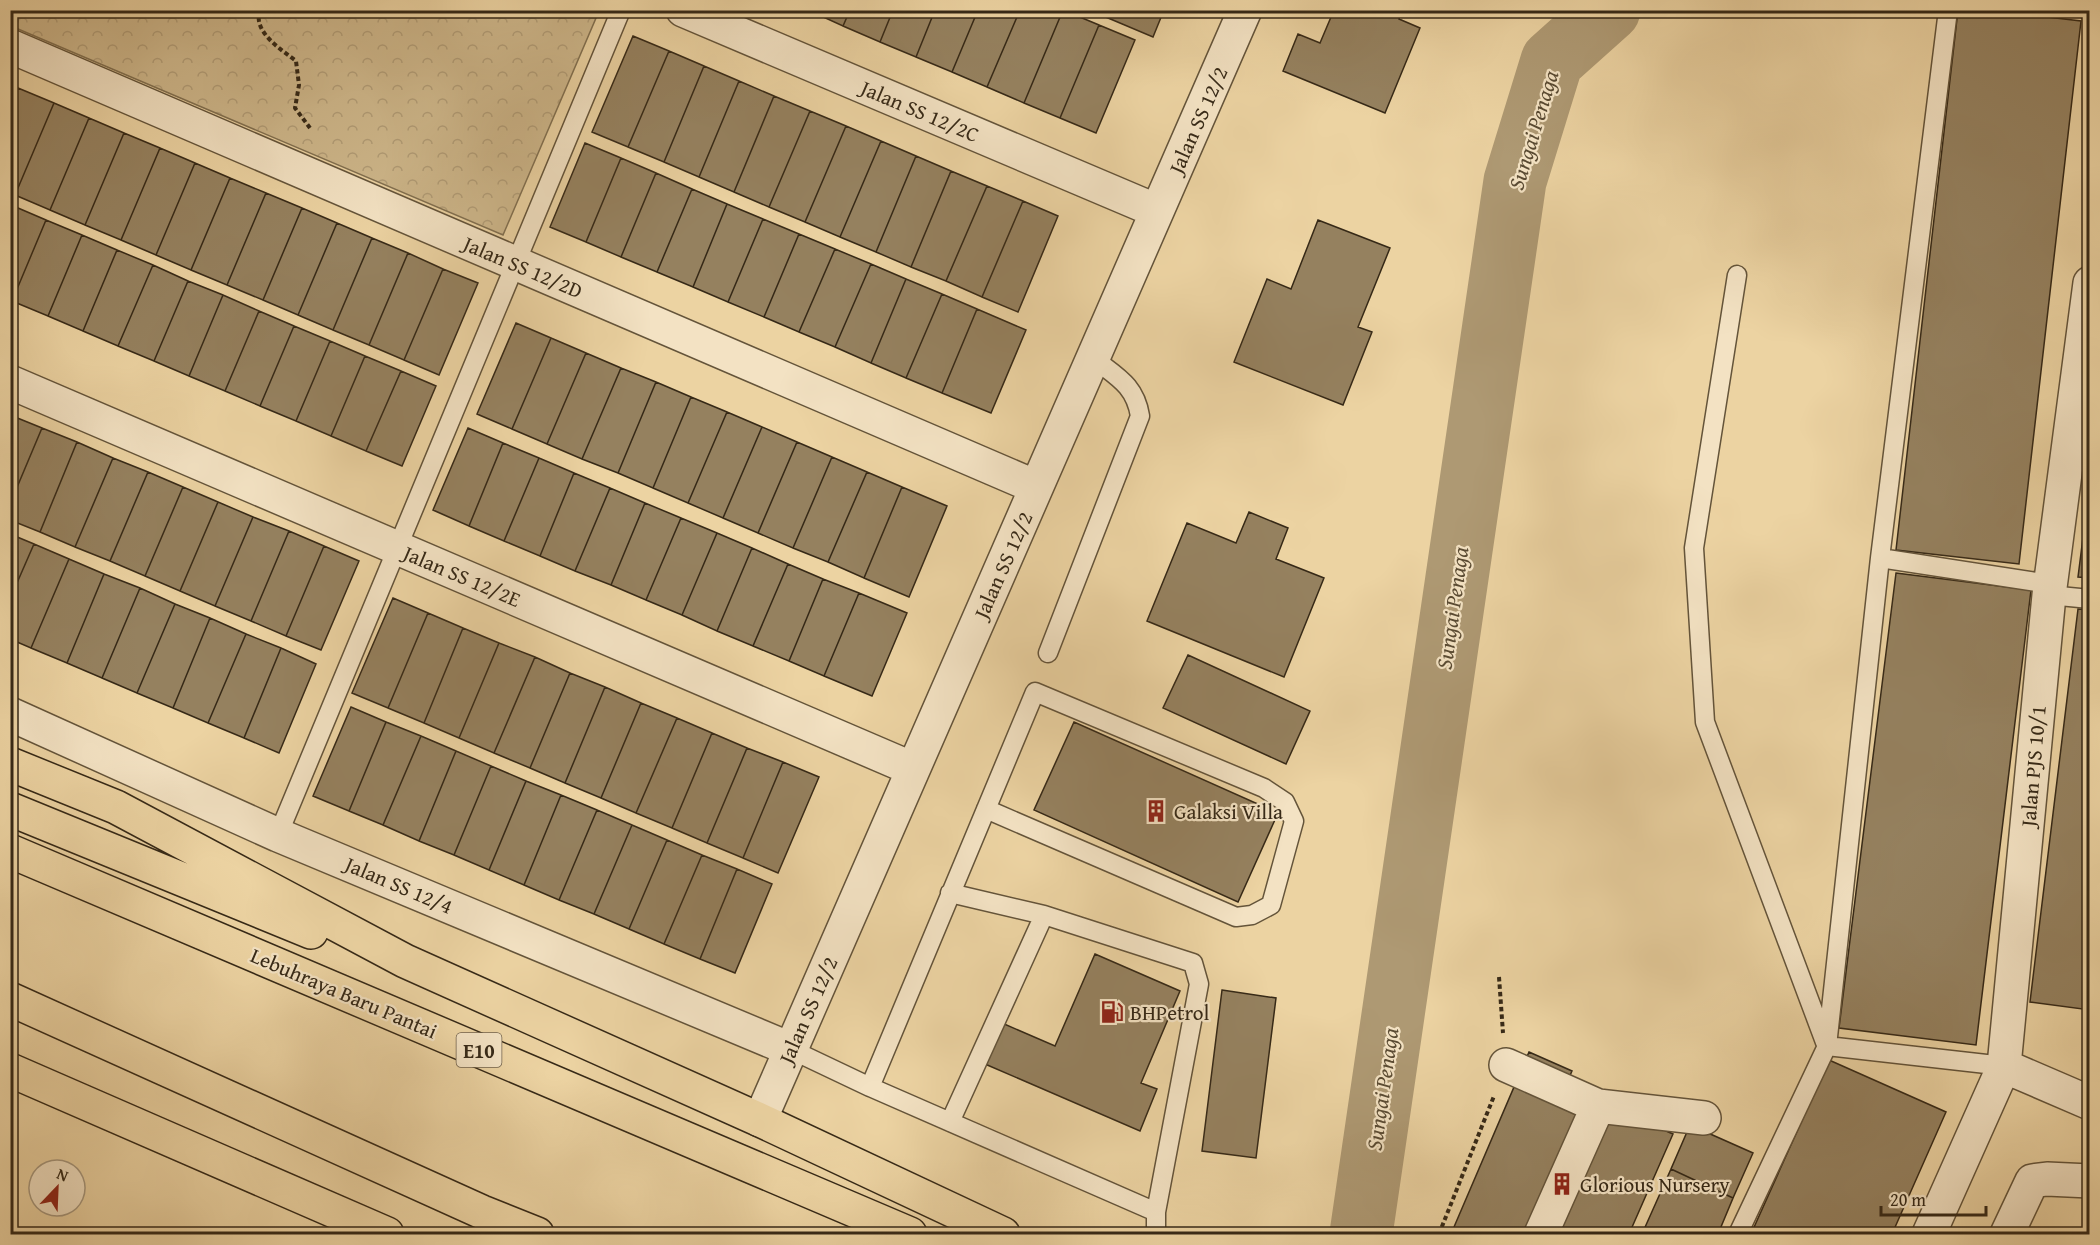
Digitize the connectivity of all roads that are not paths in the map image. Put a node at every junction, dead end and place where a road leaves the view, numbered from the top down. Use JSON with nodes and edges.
{"nodes":[{"id":1,"x":621,"y":10,"type":"edge"},
{"id":2,"x":683,"y":10,"type":"edge"},
{"id":3,"x":1245,"y":10,"type":"edge"},
{"id":4,"x":1948,"y":10,"type":"edge"},
{"id":5,"x":10,"y":46,"type":"edge"},
{"id":6,"x":1157,"y":212,"type":"junction"},
{"id":7,"x":515,"y":263,"type":"junction"},
{"id":8,"x":1737,"y":275,"type":"dead end"},
{"id":9,"x":2090,"y":284,"type":"edge"},
{"id":10,"x":1094,"y":358,"type":"junction"},
{"id":11,"x":10,"y":382,"type":"edge"},
{"id":12,"x":1036,"y":488,"type":"junction"},
{"id":13,"x":397,"y":548,"type":"junction"},
{"id":14,"x":1880,"y":558,"type":"junction"},
{"id":15,"x":2049,"y":589,"type":"junction"},
{"id":16,"x":2090,"y":599,"type":"edge"},
{"id":17,"x":1048,"y":653,"type":"dead end"},
{"id":18,"x":10,"y":714,"type":"edge"},
{"id":19,"x":10,"y":764,"type":"edge"},
{"id":20,"x":913,"y":769,"type":"junction"},
{"id":21,"x":986,"y":808,"type":"junction"},
{"id":22,"x":10,"y":809,"type":"edge"},
{"id":23,"x":278,"y":835,"type":"junction"},
{"id":24,"x":10,"y":851,"type":"edge"},
{"id":25,"x":950,"y":893,"type":"junction"},
{"id":26,"x":1044,"y":915,"type":"junction"},
{"id":27,"x":405,"y":961,"type":"junction"},
{"id":28,"x":10,"y":999,"type":"edge"},
{"id":29,"x":1827,"y":1046,"type":"junction"},
{"id":30,"x":790,"y":1049,"type":"junction"},
{"id":31,"x":1506,"y":1065,"type":"road end"},
{"id":32,"x":2004,"y":1066,"type":"junction"},
{"id":33,"x":10,"y":1070,"type":"edge"},
{"id":34,"x":870,"y":1087,"type":"junction"},
{"id":35,"x":2090,"y":1103,"type":"edge"},
{"id":36,"x":1598,"y":1106,"type":"junction"},
{"id":37,"x":1704,"y":1118,"type":"dead end"},
{"id":38,"x":760,"y":1120,"type":"junction"},
{"id":39,"x":950,"y":1122,"type":"junction"},
{"id":40,"x":2090,"y":1181,"type":"edge"},
{"id":41,"x":1156,"y":1212,"type":"junction"},
{"id":42,"x":387,"y":1234,"type":"edge"},
{"id":43,"x":537,"y":1234,"type":"edge"},
{"id":44,"x":910,"y":1234,"type":"edge"},
{"id":45,"x":1003,"y":1234,"type":"edge"},
{"id":46,"x":1156,"y":1234,"type":"edge"},
{"id":47,"x":1542,"y":1234,"type":"edge"},
{"id":48,"x":1738,"y":1234,"type":"edge"},
{"id":49,"x":1929,"y":1234,"type":"edge"},
{"id":50,"x":2007,"y":1234,"type":"edge"}],
"edges":[{"from":1,"to":7,"type":"lane"},
{"from":2,"to":6,"type":"street","name":"Jalan SS 12/2C"},
{"from":3,"to":6,"type":"street","name":"Jalan SS 12/2"},
{"from":4,"to":14,"type":"lane"},
{"from":5,"to":7,"type":"street","name":"Jalan SS 12/2D"},
{"from":6,"to":10,"type":"street","name":"Jalan SS 12/2"},
{"from":7,"to":12,"type":"street","name":"Jalan SS 12/2D"},
{"from":7,"to":13,"type":"lane"},
{"from":8,"to":29,"type":"lane"},
{"from":9,"to":15,"type":"street","name":"Jalan PJS 10/1"},
{"from":10,"to":12,"type":"street","name":"Jalan SS 12/2"},
{"from":10,"to":17,"type":"lane"},
{"from":11,"to":13,"type":"street","name":"Jalan SS 12/2E"},
{"from":12,"to":20,"type":"street","name":"Jalan SS 12/2"},
{"from":13,"to":20,"type":"street","name":"Jalan SS 12/2E"},
{"from":13,"to":23,"type":"lane"},
{"from":14,"to":15,"type":"lane"},
{"from":14,"to":29,"type":"lane"},
{"from":15,"to":16,"type":"lane"},
{"from":15,"to":32,"type":"street","name":"Jalan PJS 10/1"},
{"from":18,"to":23,"type":"street","name":"Jalan SS 12/4"},
{"from":19,"to":27,"type":"highway"},
{"from":20,"to":30,"type":"street","name":"Jalan SS 12/2"},
{"from":21,"to":21,"type":"lane"},
{"from":21,"to":25,"type":"lane"},
{"from":22,"to":27,"type":"highway"},
{"from":23,"to":30,"type":"street","name":"Jalan SS 12/4"},
{"from":24,"to":44,"type":"highway","name":"Lebuhraya Baru Pantai","number":"E10"},
{"from":25,"to":26,"type":"lane"},
{"from":25,"to":34,"type":"lane"},
{"from":26,"to":39,"type":"lane"},
{"from":26,"to":41,"type":"lane"},
{"from":27,"to":38,"type":"highway"},
{"from":28,"to":43,"type":"highway"},
{"from":29,"to":32,"type":"lane"},
{"from":29,"to":48,"type":"lane"},
{"from":30,"to":34,"type":"lane"},
{"from":30,"to":38,"type":"street","name":"Jalan SS 12/2"},
{"from":31,"to":36,"type":"street"},
{"from":32,"to":35,"type":"street"},
{"from":32,"to":49,"type":"street","name":"Jalan PJS 10/1"},
{"from":33,"to":42,"type":"highway"},
{"from":34,"to":39,"type":"lane"},
{"from":36,"to":37,"type":"street"},
{"from":36,"to":47,"type":"street"},
{"from":38,"to":45,"type":"highway"},
{"from":39,"to":41,"type":"lane"},
{"from":40,"to":50,"type":"street"},
{"from":41,"to":46,"type":"lane"}]}
